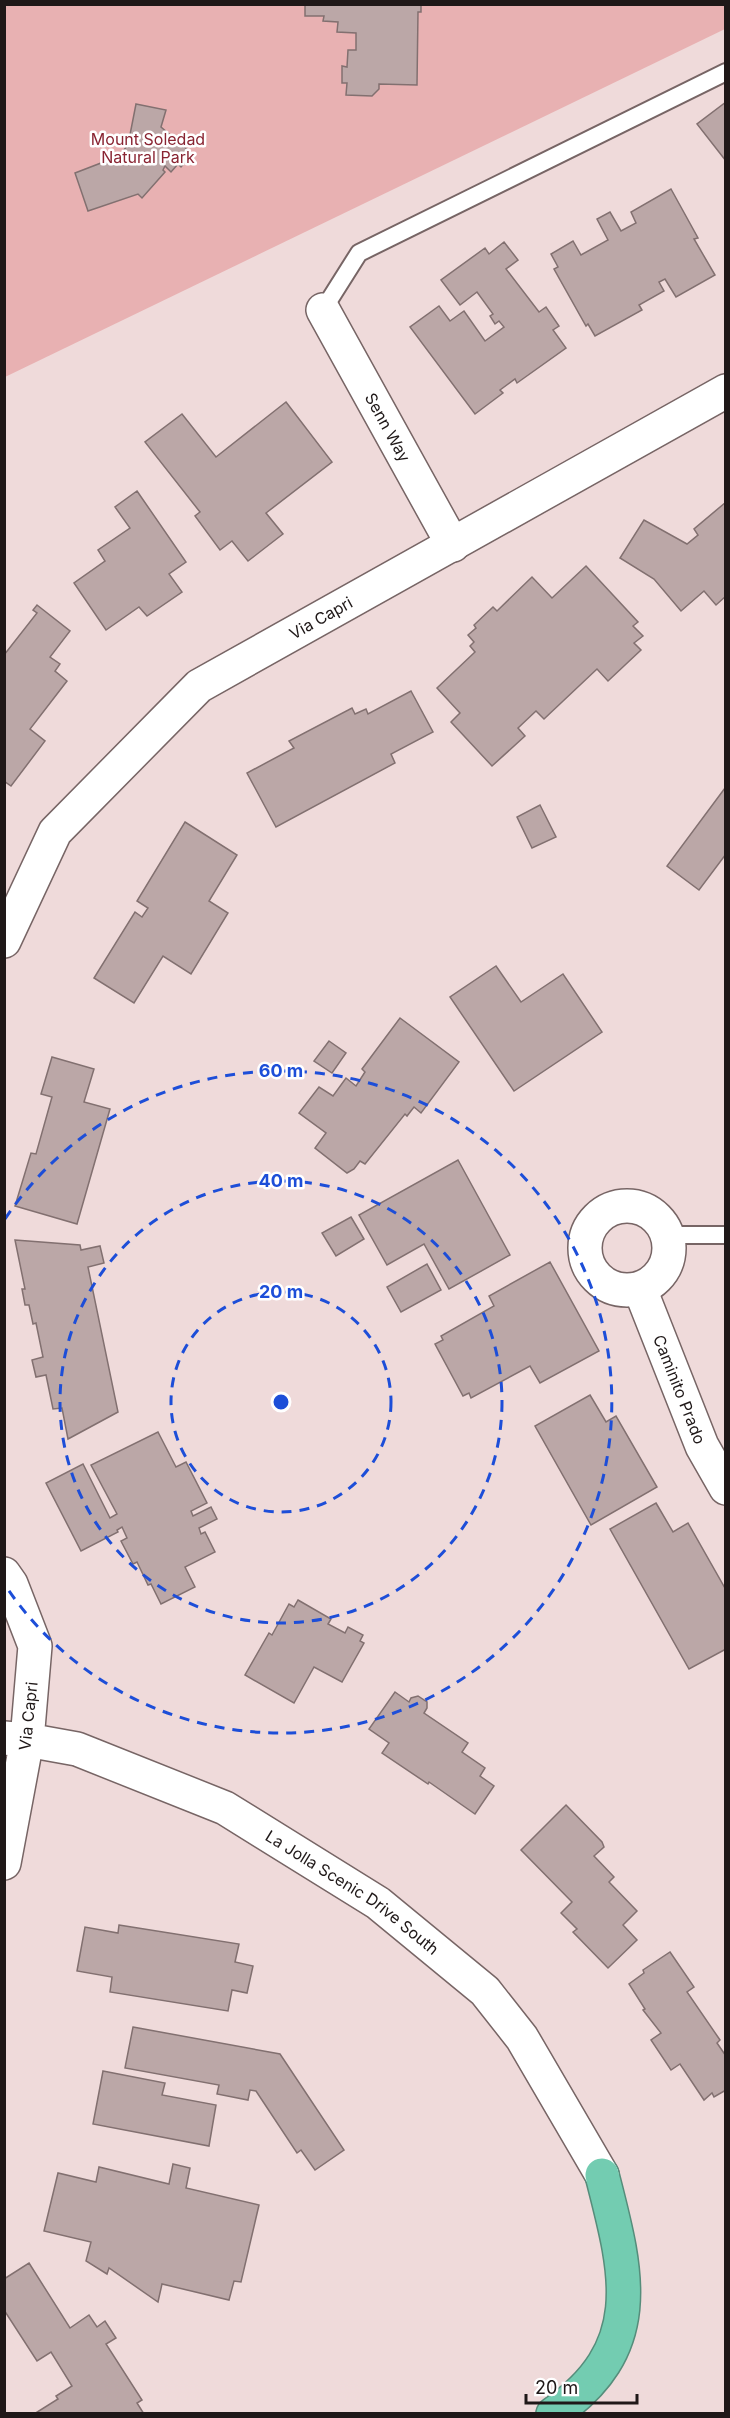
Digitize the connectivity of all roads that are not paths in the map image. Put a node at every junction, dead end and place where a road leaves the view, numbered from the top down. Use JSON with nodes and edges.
{"nodes":[{"id":1,"x":726,"y":72,"type":"edge"},
{"id":2,"x":323,"y":310,"type":"joint"},
{"id":3,"x":726,"y":391,"type":"edge"},
{"id":4,"x":453,"y":545,"type":"junction"},
{"id":5,"x":4,"y":941,"type":"edge"},
{"id":6,"x":668,"y":1235,"type":"junction"},
{"id":7,"x":726,"y":1235,"type":"edge"},
{"id":8,"x":640,"y":1289,"type":"junction"},
{"id":9,"x":726,"y":1488,"type":"edge"},
{"id":10,"x":4,"y":1574,"type":"edge"},
{"id":11,"x":16,"y":1739,"type":"edge"},
{"id":12,"x":4,"y":1863,"type":"edge"},
{"id":13,"x":602,"y":2175,"type":"joint"},
{"id":14,"x":553,"y":2414,"type":"edge"}],
"edges":[{"from":1,"to":2,"type":"lane"},
{"from":2,"to":4,"type":"street","name":"Senn Way"},
{"from":3,"to":4,"type":"street","name":"Via Capri"},
{"from":4,"to":5,"type":"street","name":"Via Capri"},
{"from":6,"to":7,"type":"lane"},
{"from":6,"to":8,"type":"street"},
{"from":6,"to":8,"type":"street"},
{"from":8,"to":9,"type":"street","name":"Caminito Prado"},
{"from":10,"to":11,"type":"street","name":"Via Capri"},
{"from":11,"to":12,"type":"street","name":"Via Capri"},
{"from":11,"to":13,"type":"street","name":"La Jolla Scenic Drive South"},
{"from":13,"to":14,"type":"highway"}]}
